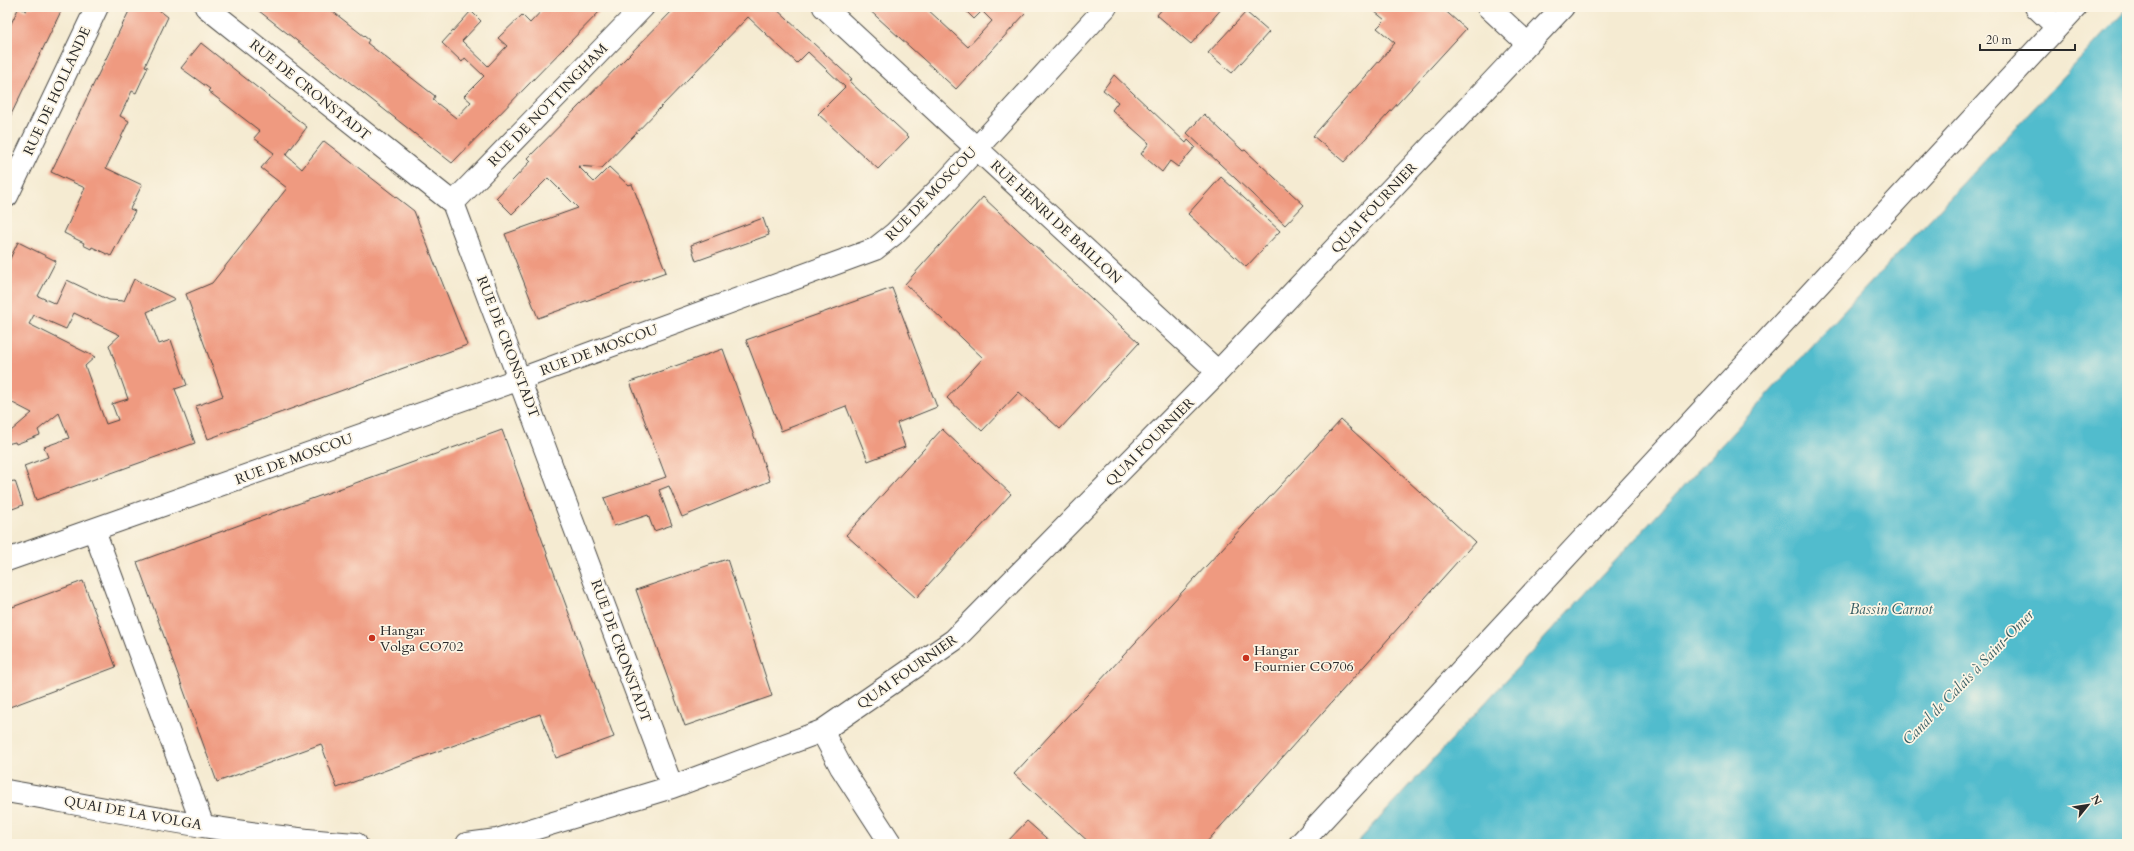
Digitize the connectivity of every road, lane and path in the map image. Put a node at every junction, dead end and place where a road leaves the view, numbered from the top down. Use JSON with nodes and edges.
{"nodes":[{"id":1,"x":97,"y":7,"type":"edge"},
{"id":2,"x":206,"y":7,"type":"edge"},
{"id":3,"x":643,"y":7,"type":"edge"},
{"id":4,"x":824,"y":7,"type":"edge"},
{"id":5,"x":1106,"y":7,"type":"edge"},
{"id":6,"x":1488,"y":7,"type":"edge"},
{"id":7,"x":1563,"y":7,"type":"edge"},
{"id":8,"x":2036,"y":7,"type":"edge"},
{"id":9,"x":2076,"y":7,"type":"edge"},
{"id":10,"x":2057,"y":27,"type":"junction"},
{"id":11,"x":1528,"y":44,"type":"junction"},
{"id":12,"x":976,"y":148,"type":"junction"},
{"id":13,"x":7,"y":196,"type":"edge"},
{"id":14,"x":453,"y":203,"type":"junction"},
{"id":15,"x":1218,"y":372,"type":"junction"},
{"id":16,"x":520,"y":379,"type":"junction"},
{"id":17,"x":94,"y":530,"type":"junction"},
{"id":18,"x":7,"y":560,"type":"edge"},
{"id":19,"x":822,"y":731,"type":"junction"},
{"id":20,"x":672,"y":787,"type":"junction"},
{"id":21,"x":7,"y":791,"type":"edge"},
{"id":22,"x":203,"y":826,"type":"junction"},
{"id":23,"x":356,"y":844,"type":"edge"},
{"id":24,"x":467,"y":844,"type":"edge"},
{"id":25,"x":891,"y":844,"type":"edge"},
{"id":26,"x":1300,"y":844,"type":"edge"}],
"edges":[{"from":1,"to":13,"type":"street","name":"RUE DE HOLLANDE"},
{"from":2,"to":14,"type":"street","name":"RUE DE CRONSTADT"},
{"from":3,"to":14,"type":"street","name":"RUE DE NOTTINGHAM"},
{"from":4,"to":12,"type":"street","name":"RUE HENRI DE BAILLON"},
{"from":5,"to":12,"type":"street","name":"RUE DE MOSCOU"},
{"from":6,"to":11,"type":"street"},
{"from":7,"to":11,"type":"street","name":"QUAI FOURNIER"},
{"from":8,"to":10,"type":"street"},
{"from":9,"to":10,"type":"street"},
{"from":10,"to":26,"type":"street"},
{"from":11,"to":15,"type":"street","name":"QUAI FOURNIER"},
{"from":12,"to":15,"type":"street","name":"RUE HENRI DE BAILLON"},
{"from":12,"to":16,"type":"street","name":"RUE DE MOSCOU"},
{"from":14,"to":16,"type":"street","name":"RUE DE CRONSTADT"},
{"from":15,"to":19,"type":"street","name":"QUAI FOURNIER"},
{"from":16,"to":17,"type":"street","name":"RUE DE MOSCOU"},
{"from":16,"to":20,"type":"street","name":"RUE DE CRONSTADT"},
{"from":17,"to":18,"type":"street","name":"RUE DE MOSCOU"},
{"from":17,"to":22,"type":"street"},
{"from":19,"to":20,"type":"street","name":"QUAI FOURNIER"},
{"from":19,"to":25,"type":"street"},
{"from":20,"to":24,"type":"street"},
{"from":21,"to":22,"type":"street","name":"QUAI DE LA VOLGA"},
{"from":22,"to":23,"type":"street","name":"QUAI DE LA VOLGA"}]}
